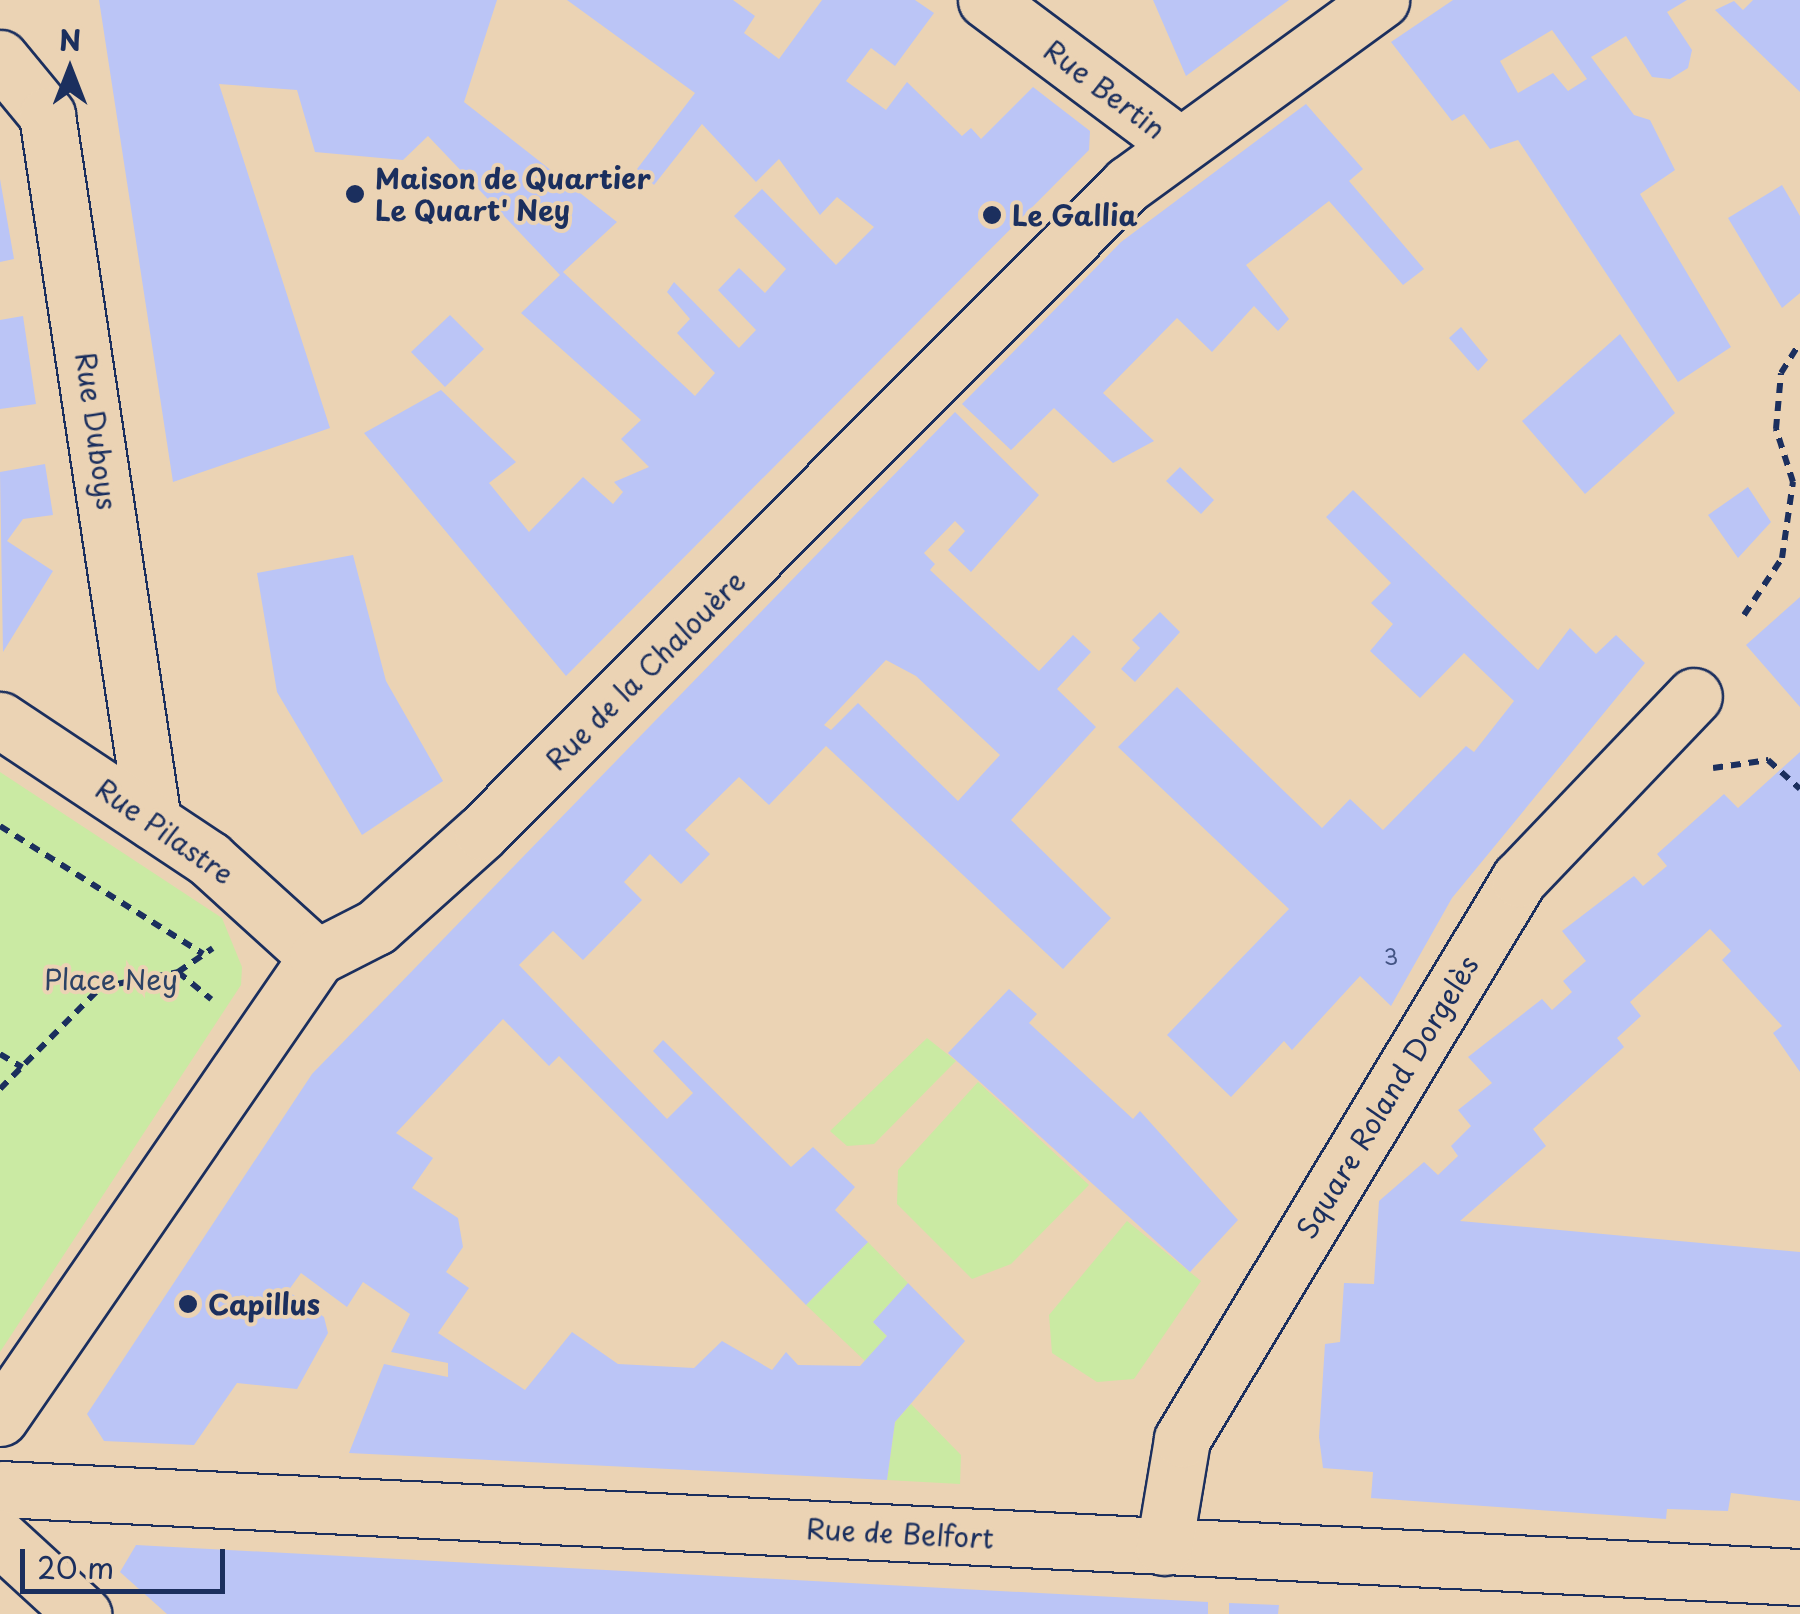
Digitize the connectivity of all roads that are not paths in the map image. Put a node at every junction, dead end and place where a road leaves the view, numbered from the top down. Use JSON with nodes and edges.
{"nodes":[{"id":1,"x":986,"y":0,"type":"edge"},
{"id":2,"x":1380,"y":0,"type":"edge"},
{"id":3,"x":0,"y":58,"type":"edge"},
{"id":4,"x":1176,"y":142,"type":"junction"},
{"id":5,"x":1694,"y":696,"type":"dead end"},
{"id":6,"x":0,"y":720,"type":"edge"},
{"id":7,"x":153,"y":821,"type":"junction"},
{"id":8,"x":317,"y":957,"type":"junction"},
{"id":9,"x":0,"y":1418,"type":"edge"},
{"id":10,"x":0,"y":1489,"type":"edge"},
{"id":11,"x":0,"y":1538,"type":"edge"},
{"id":12,"x":1164,"y":1547,"type":"junction"},
{"id":13,"x":1800,"y":1577,"type":"edge"},
{"id":14,"x":83,"y":1614,"type":"edge"}],
"edges":[{"from":1,"to":4,"type":"street","name":"Rue Bertin"},
{"from":2,"to":4,"type":"street","name":"Rue de la Chalouère"},
{"from":3,"to":7,"type":"street","name":"Rue Duboys"},
{"from":4,"to":8,"type":"street","name":"Rue de la Chalouère"},
{"from":5,"to":12,"type":"street","name":"Square Roland Dorgelès"},
{"from":6,"to":7,"type":"street","name":"Rue Pilastre"},
{"from":7,"to":8,"type":"street","name":"Rue Pilastre"},
{"from":8,"to":9,"type":"street","name":"Rue de la Chalouère"},
{"from":10,"to":12,"type":"street","name":"Rue de Belfort"},
{"from":11,"to":14,"type":"street"},
{"from":12,"to":13,"type":"street","name":"Rue de Belfort"}]}
